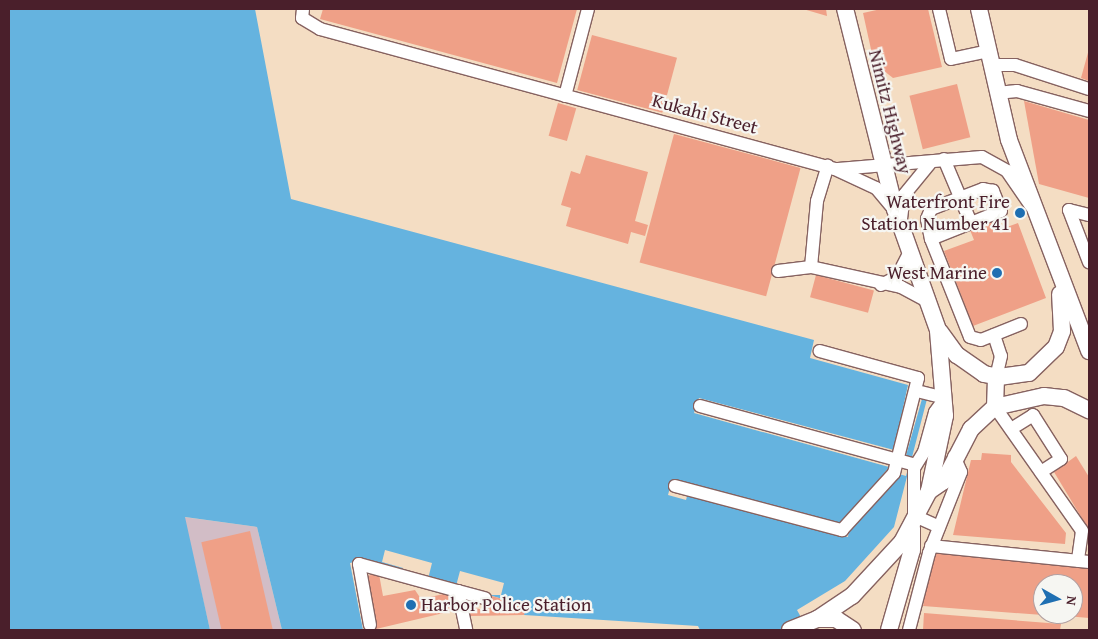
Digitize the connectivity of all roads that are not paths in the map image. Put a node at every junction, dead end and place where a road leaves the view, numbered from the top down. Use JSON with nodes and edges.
{"nodes":[{"id":1,"x":303,"y":9,"type":"edge"},
{"id":2,"x":588,"y":9,"type":"edge"},
{"id":3,"x":845,"y":9,"type":"edge"},
{"id":4,"x":938,"y":9,"type":"edge"},
{"id":5,"x":979,"y":9,"type":"edge"},
{"id":6,"x":990,"y":58,"type":"junction"},
{"id":7,"x":1089,"y":89,"type":"edge"},
{"id":8,"x":997,"y":93,"type":"junction"},
{"id":9,"x":566,"y":96,"type":"junction"},
{"id":10,"x":1089,"y":111,"type":"edge"},
{"id":11,"x":937,"y":160,"type":"junction"},
{"id":12,"x":882,"y":166,"type":"junction"},
{"id":13,"x":831,"y":168,"type":"junction"},
{"id":14,"x":960,"y":196,"type":"junction"},
{"id":15,"x":1031,"y":207,"type":"junction"},
{"id":16,"x":894,"y":210,"type":"junction"},
{"id":17,"x":1089,"y":216,"type":"edge"},
{"id":18,"x":971,"y":223,"type":"junction"},
{"id":19,"x":903,"y":234,"type":"junction"},
{"id":20,"x":931,"y":239,"type":"junction"},
{"id":21,"x":909,"y":253,"type":"junction"},
{"id":22,"x":1089,"y":262,"type":"edge"},
{"id":23,"x":811,"y":267,"type":"junction"},
{"id":24,"x":778,"y":270,"type":"dead end"},
{"id":25,"x":1057,"y":275,"type":"junction"},
{"id":26,"x":880,"y":285,"type":"junction"},
{"id":27,"x":927,"y":301,"type":"junction"},
{"id":28,"x":1021,"y":324,"type":"dead end"},
{"id":29,"x":938,"y":330,"type":"junction"},
{"id":30,"x":994,"y":335,"type":"junction"},
{"id":31,"x":820,"y":351,"type":"dead end"},
{"id":32,"x":1089,"y":351,"type":"edge"},
{"id":33,"x":996,"y":377,"type":"junction"},
{"id":34,"x":916,"y":391,"type":"junction"},
{"id":35,"x":945,"y":398,"type":"junction"},
{"id":36,"x":700,"y":406,"type":"dead end"},
{"id":37,"x":995,"y":407,"type":"junction"},
{"id":38,"x":1089,"y":410,"type":"edge"},
{"id":39,"x":1011,"y":429,"type":"junction"},
{"id":40,"x":954,"y":456,"type":"junction"},
{"id":41,"x":898,"y":460,"type":"junction"},
{"id":42,"x":915,"y":465,"type":"junction"},
{"id":43,"x":1041,"y":472,"type":"junction"},
{"id":44,"x":675,"y":486,"type":"dead end"},
{"id":45,"x":928,"y":491,"type":"junction"},
{"id":46,"x":914,"y":523,"type":"junction"},
{"id":47,"x":939,"y":527,"type":"junction"},
{"id":48,"x":931,"y":546,"type":"junction"},
{"id":49,"x":1084,"y":562,"type":"edge"},
{"id":50,"x":916,"y":568,"type":"junction"},
{"id":51,"x":458,"y":591,"type":"junction"},
{"id":52,"x":485,"y":598,"type":"dead end"},
{"id":53,"x":370,"y":624,"type":"dead end"},
{"id":54,"x":804,"y":625,"type":"edge"},
{"id":55,"x":891,"y":625,"type":"edge"},
{"id":56,"x":910,"y":625,"type":"edge"},
{"id":57,"x":466,"y":630,"type":"edge"},
{"id":58,"x":853,"y":630,"type":"edge"}],
"edges":[{"from":1,"to":9,"type":"street","name":"Kukahi Street"},
{"from":2,"to":9,"type":"street"},
{"from":3,"to":12,"type":"main road","name":"Nimitz Highway"},
{"from":4,"to":6,"type":"street"},
{"from":5,"to":6,"type":"main road"},
{"from":6,"to":7,"type":"street"},
{"from":6,"to":8,"type":"main road"},
{"from":8,"to":10,"type":"street"},
{"from":8,"to":15,"type":"main road"},
{"from":9,"to":13,"type":"street","name":"Kukahi Street"},
{"from":11,"to":12,"type":"street","name":"Kukahi Street"},
{"from":11,"to":14,"type":"street"},
{"from":11,"to":15,"type":"street","name":"Kukahi Street"},
{"from":11,"to":19,"type":"street"},
{"from":12,"to":13,"type":"street","name":"Kukahi Street"},
{"from":12,"to":16,"type":"main road","name":"Nimitz Highway"},
{"from":13,"to":16,"type":"street","name":"Kukahi Street"},
{"from":13,"to":23,"type":"street"},
{"from":14,"to":18,"type":"street"},
{"from":14,"to":18,"type":"street"},
{"from":14,"to":20,"type":"street"},
{"from":15,"to":25,"type":"main road"},
{"from":16,"to":19,"type":"main road","name":"Nimitz Highway"},
{"from":17,"to":22,"type":"street"},
{"from":18,"to":20,"type":"street"},
{"from":19,"to":21,"type":"main road","name":"Nimitz Highway"},
{"from":20,"to":30,"type":"street"},
{"from":21,"to":26,"type":"street"},
{"from":21,"to":27,"type":"main road","name":"Nimitz Highway"},
{"from":23,"to":24,"type":"street"},
{"from":23,"to":26,"type":"street"},
{"from":25,"to":32,"type":"main road"},
{"from":25,"to":33,"type":"main road"},
{"from":26,"to":27,"type":"street"},
{"from":27,"to":29,"type":"main road","name":"Nimitz Highway"},
{"from":28,"to":30,"type":"street"},
{"from":29,"to":33,"type":"main road"},
{"from":29,"to":35,"type":"main road","name":"Nimitz Highway"},
{"from":30,"to":33,"type":"street"},
{"from":31,"to":34,"type":"street"},
{"from":33,"to":37,"type":"main road"},
{"from":34,"to":35,"type":"street"},
{"from":34,"to":41,"type":"street"},
{"from":35,"to":42,"type":"street"},
{"from":35,"to":45,"type":"main road","name":"Nimitz Highway"},
{"from":36,"to":41,"type":"street"},
{"from":37,"to":38,"type":"main road"},
{"from":37,"to":39,"type":"street"},
{"from":37,"to":40,"type":"main road"},
{"from":39,"to":43,"type":"street"},
{"from":39,"to":43,"type":"street"},
{"from":40,"to":45,"type":"main road"},
{"from":40,"to":47,"type":"street"},
{"from":41,"to":42,"type":"street"},
{"from":41,"to":44,"type":"street"},
{"from":42,"to":46,"type":"street"},
{"from":43,"to":49,"type":"street"},
{"from":45,"to":46,"type":"main road","name":"Nimitz Highway"},
{"from":46,"to":47,"type":"street"},
{"from":46,"to":50,"type":"main road"},
{"from":46,"to":54,"type":"main road","name":"Nimitz Highway"},
{"from":47,"to":48,"type":"street"},
{"from":48,"to":49,"type":"street"},
{"from":48,"to":50,"type":"street"},
{"from":50,"to":55,"type":"main road"},
{"from":50,"to":56,"type":"street"},
{"from":51,"to":52,"type":"street"},
{"from":51,"to":53,"type":"street"},
{"from":51,"to":57,"type":"street"},
{"from":54,"to":58,"type":"main road"},
{"from":55,"to":56,"type":"street"}]}
